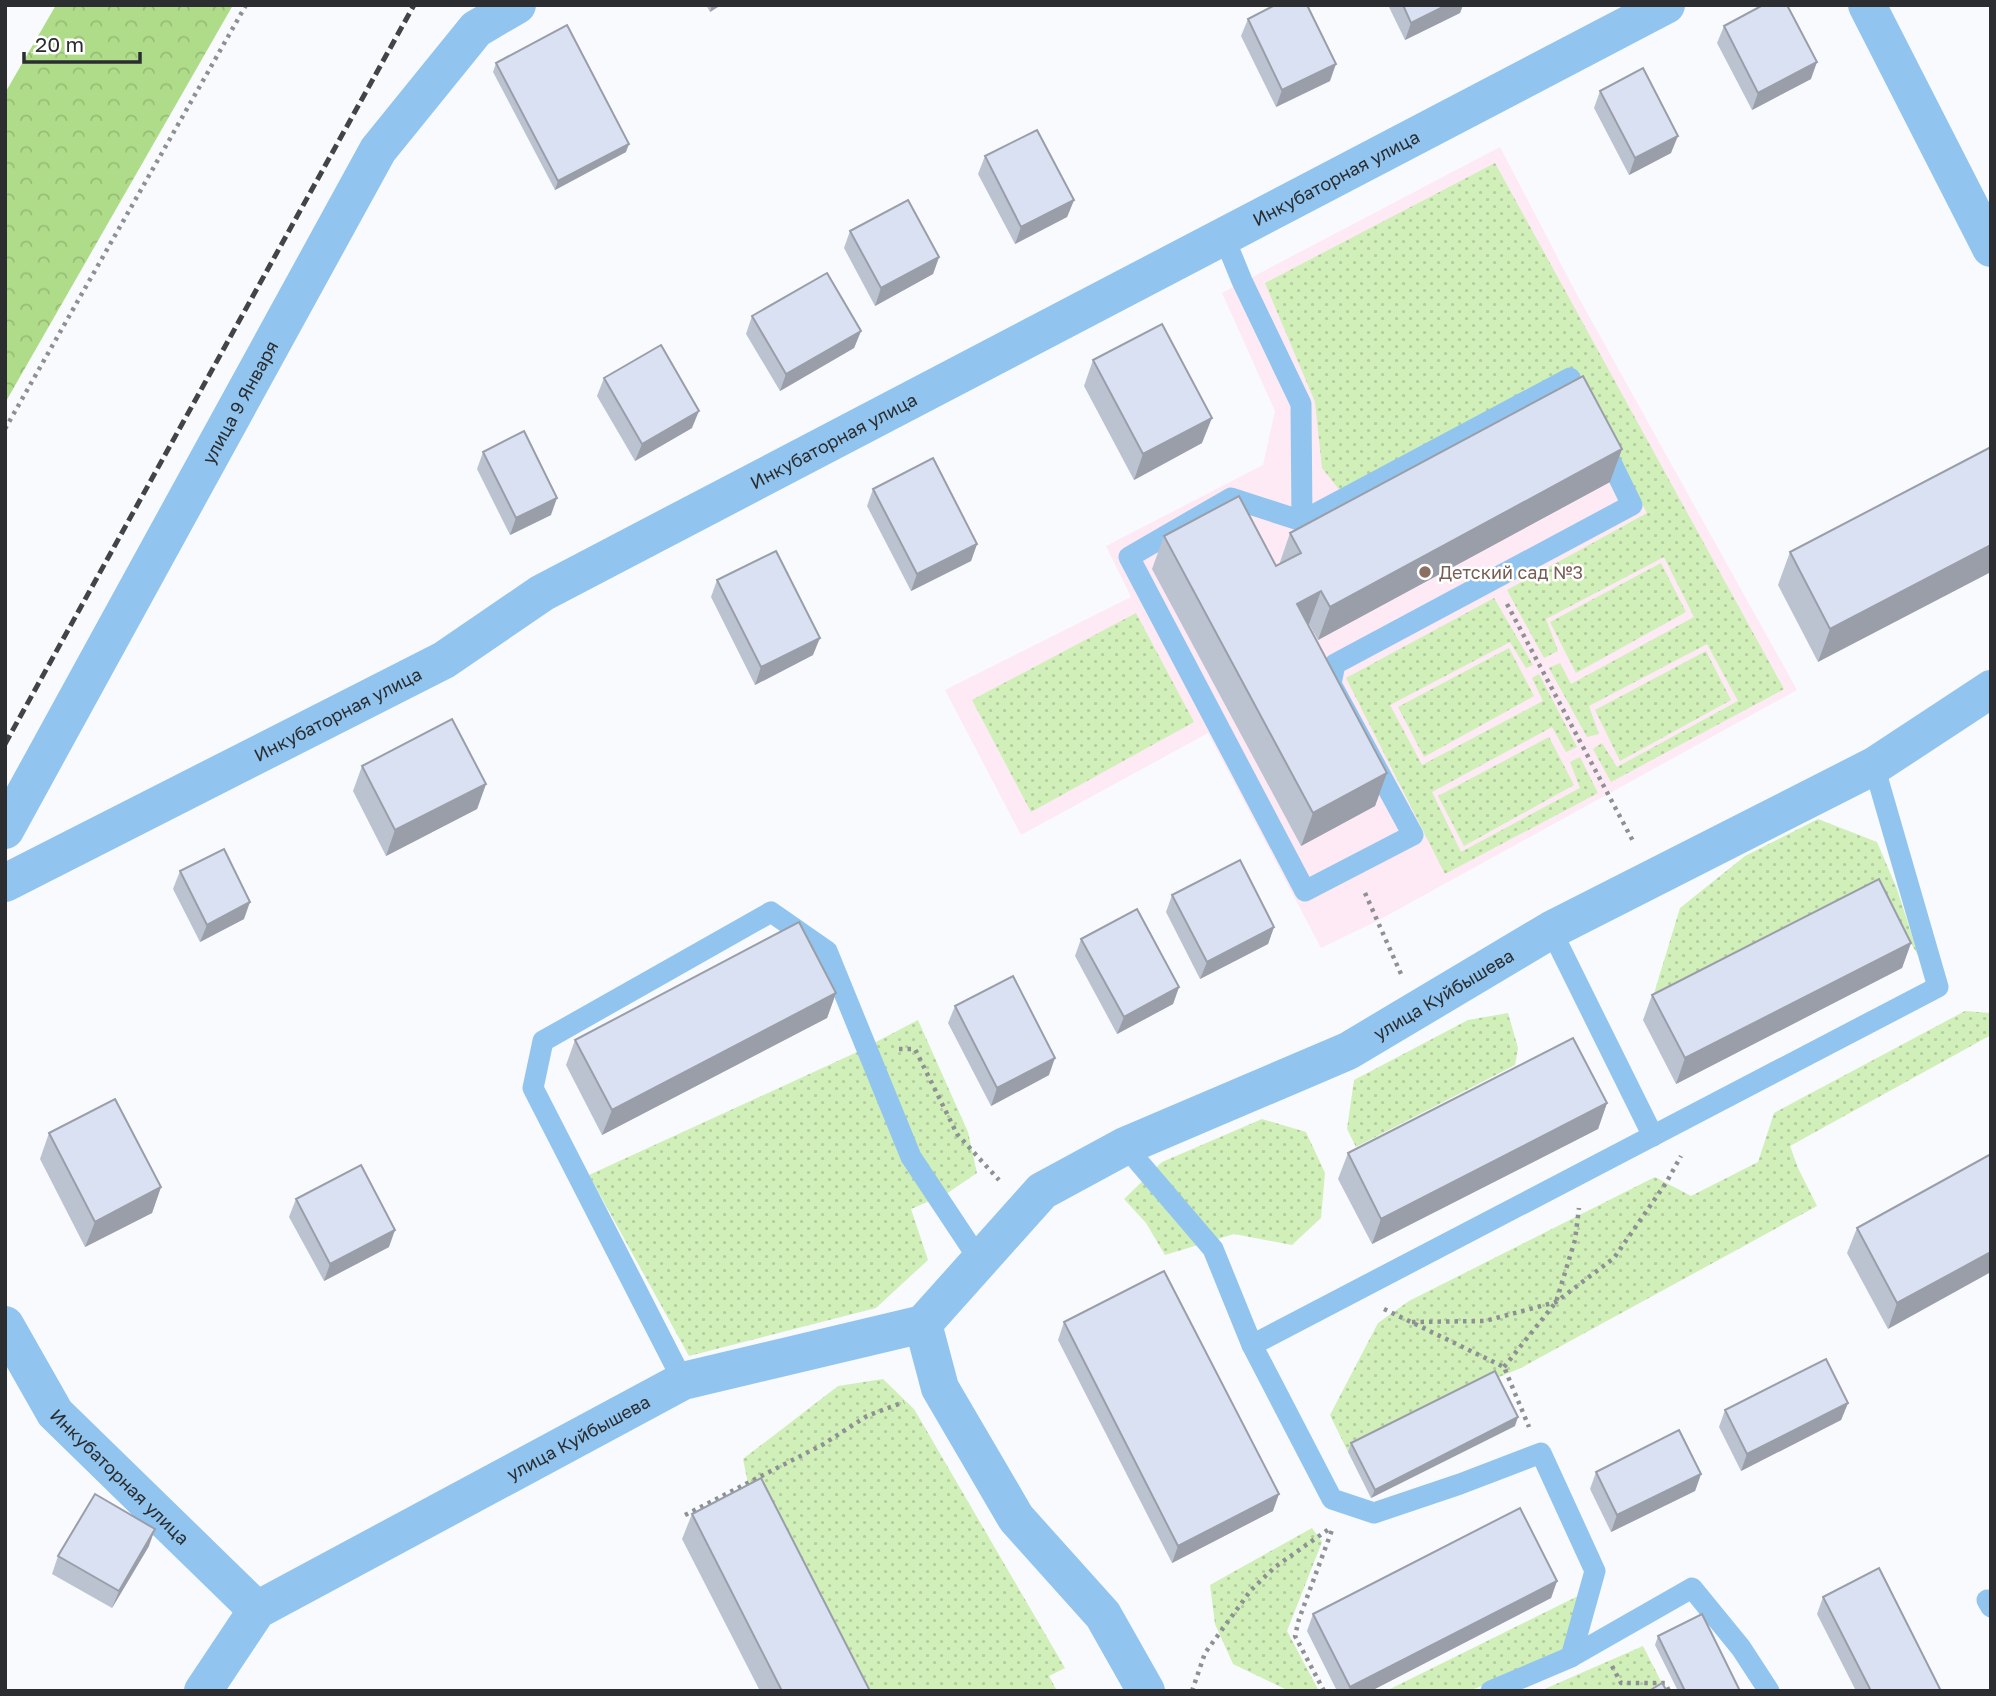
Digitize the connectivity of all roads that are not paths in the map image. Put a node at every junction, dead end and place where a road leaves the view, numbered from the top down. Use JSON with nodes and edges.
{"nodes":[{"id":1,"x":517,"y":5,"type":"edge"},
{"id":2,"x":1666,"y":5,"type":"edge"},
{"id":3,"x":1867,"y":5,"type":"edge"},
{"id":4,"x":1224,"y":237,"type":"junction"},
{"id":5,"x":1991,"y":248,"type":"edge"},
{"id":6,"x":1302,"y":521,"type":"junction"},
{"id":7,"x":1991,"y":689,"type":"edge"},
{"id":8,"x":1874,"y":766,"type":"junction"},
{"id":9,"x":5,"y":830,"type":"edge"},
{"id":10,"x":5,"y":883,"type":"edge"},
{"id":11,"x":1551,"y":930,"type":"junction"},
{"id":12,"x":1653,"y":1136,"type":"junction"},
{"id":13,"x":1125,"y":1146,"type":"junction"},
{"id":14,"x":980,"y":1261,"type":"junction"},
{"id":15,"x":923,"y":1324,"type":"junction"},
{"id":16,"x":5,"y":1325,"type":"edge"},
{"id":17,"x":1252,"y":1345,"type":"junction"},
{"id":18,"x":683,"y":1381,"type":"junction"},
{"id":19,"x":257,"y":1611,"type":"junction"},
{"id":20,"x":1571,"y":1657,"type":"junction"},
{"id":21,"x":203,"y":1691,"type":"edge"},
{"id":22,"x":1146,"y":1691,"type":"edge"},
{"id":23,"x":1491,"y":1691,"type":"edge"},
{"id":24,"x":1769,"y":1691,"type":"edge"}],
"edges":[{"from":1,"to":9,"type":"street","name":"улица 9 Января"},
{"from":2,"to":4,"type":"street","name":"Инкубаторная улица"},
{"from":3,"to":5,"type":"street"},
{"from":4,"to":6,"type":"lane"},
{"from":4,"to":10,"type":"street","name":"Инкубаторная улица"},
{"from":6,"to":6,"type":"lane"},
{"from":7,"to":8,"type":"street","name":"улица Куйбышева"},
{"from":8,"to":11,"type":"street","name":"улица Куйбышева"},
{"from":8,"to":12,"type":"lane"},
{"from":11,"to":12,"type":"lane"},
{"from":11,"to":13,"type":"street","name":"улица Куйбышева"},
{"from":12,"to":17,"type":"lane"},
{"from":13,"to":14,"type":"street","name":"улица Куйбышева"},
{"from":13,"to":17,"type":"lane"},
{"from":14,"to":15,"type":"street","name":"улица Куйбышева"},
{"from":14,"to":18,"type":"lane"},
{"from":15,"to":18,"type":"street","name":"улица Куйбышева"},
{"from":15,"to":22,"type":"street"},
{"from":16,"to":19,"type":"street","name":"Инкубаторная улица"},
{"from":17,"to":20,"type":"lane"},
{"from":18,"to":19,"type":"street","name":"улица Куйбышева"},
{"from":19,"to":21,"type":"street"},
{"from":20,"to":23,"type":"lane"},
{"from":20,"to":24,"type":"lane"}]}
